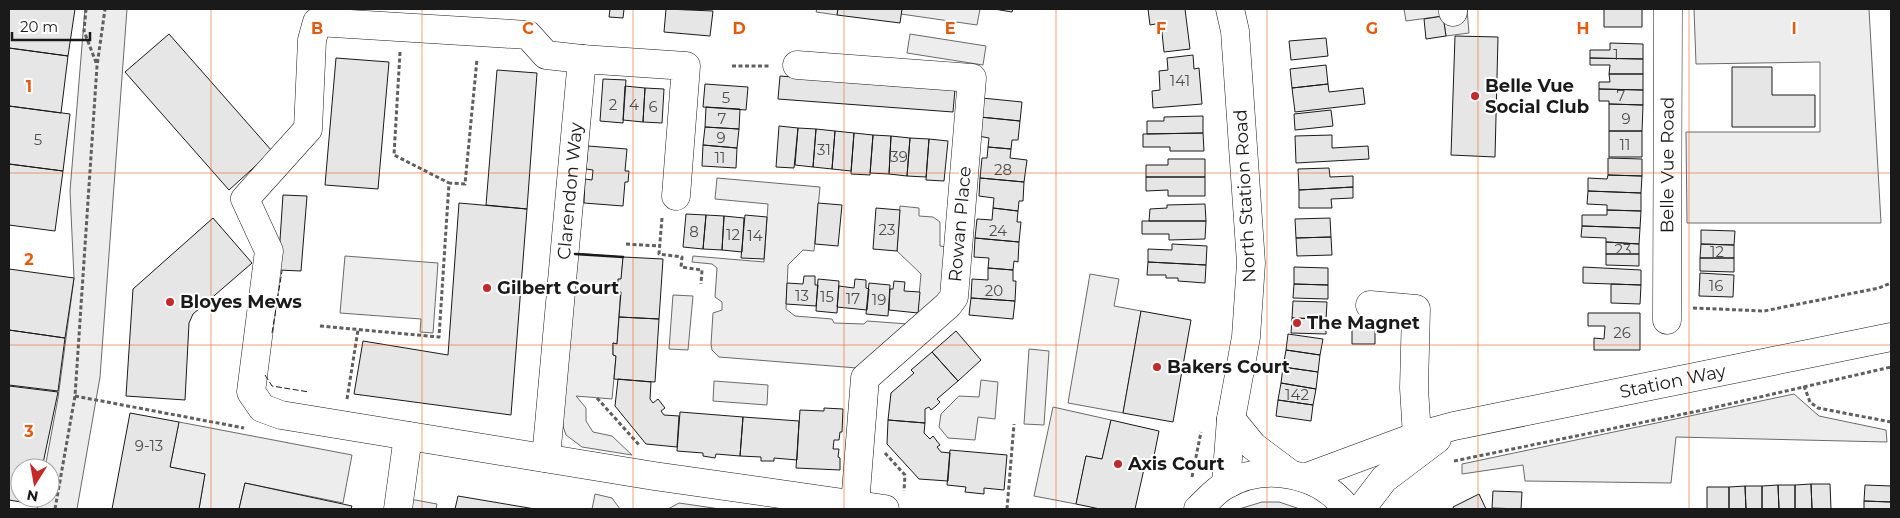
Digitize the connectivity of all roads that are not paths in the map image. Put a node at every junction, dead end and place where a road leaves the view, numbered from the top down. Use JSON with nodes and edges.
{"nodes":[{"id":1,"x":1668,"y":9,"type":"edge"},
{"id":2,"x":1235,"y":16,"type":"edge"},
{"id":3,"x":582,"y":59,"type":"junction"},
{"id":4,"x":797,"y":65,"type":"road end"},
{"id":5,"x":676,"y":196,"type":"road end"},
{"id":6,"x":1370,"y":305,"type":"dead end"},
{"id":7,"x":1667,"y":313,"type":"road end"},
{"id":8,"x":1891,"y":337,"type":"edge"},
{"id":9,"x":1230,"y":419,"type":"junction"},
{"id":10,"x":1454,"y":426,"type":"junction"},
{"id":11,"x":408,"y":436,"type":"junction"},
{"id":12,"x":1417,"y":436,"type":"junction"},
{"id":13,"x":546,"y":458,"type":"junction"},
{"id":14,"x":1296,"y":476,"type":"junction"},
{"id":15,"x":1226,"y":484,"type":"junction"},
{"id":16,"x":855,"y":505,"type":"junction"},
{"id":17,"x":894,"y":505,"type":"edge"},
{"id":18,"x":398,"y":509,"type":"edge"},
{"id":19,"x":1198,"y":509,"type":"edge"},
{"id":20,"x":1348,"y":509,"type":"edge"},
{"id":21,"x":1361,"y":509,"type":"edge"}],
"edges":[{"from":1,"to":7,"type":"street","name":"Belle Vue Road"},
{"from":2,"to":9,"type":"street","name":"North Station Road"},
{"from":3,"to":5,"type":"street"},
{"from":3,"to":11,"type":"street"},
{"from":3,"to":13,"type":"street","name":"Clarendon Way"},
{"from":4,"to":16,"type":"street","name":"Rowan Place"},
{"from":6,"to":12,"type":"street"},
{"from":8,"to":10,"type":"street","name":"Station Way"},
{"from":9,"to":14,"type":"street"},
{"from":9,"to":15,"type":"street","name":"North Station Road"},
{"from":10,"to":12,"type":"street","name":"Station Way"},
{"from":10,"to":21,"type":"street","name":"Station Way"},
{"from":11,"to":13,"type":"street"},
{"from":11,"to":18,"type":"street"},
{"from":12,"to":14,"type":"street","name":"Station Way"},
{"from":13,"to":16,"type":"street"},
{"from":14,"to":15,"type":"street"},
{"from":14,"to":20,"type":"street"},
{"from":15,"to":19,"type":"street"},
{"from":16,"to":17,"type":"street"}]}
